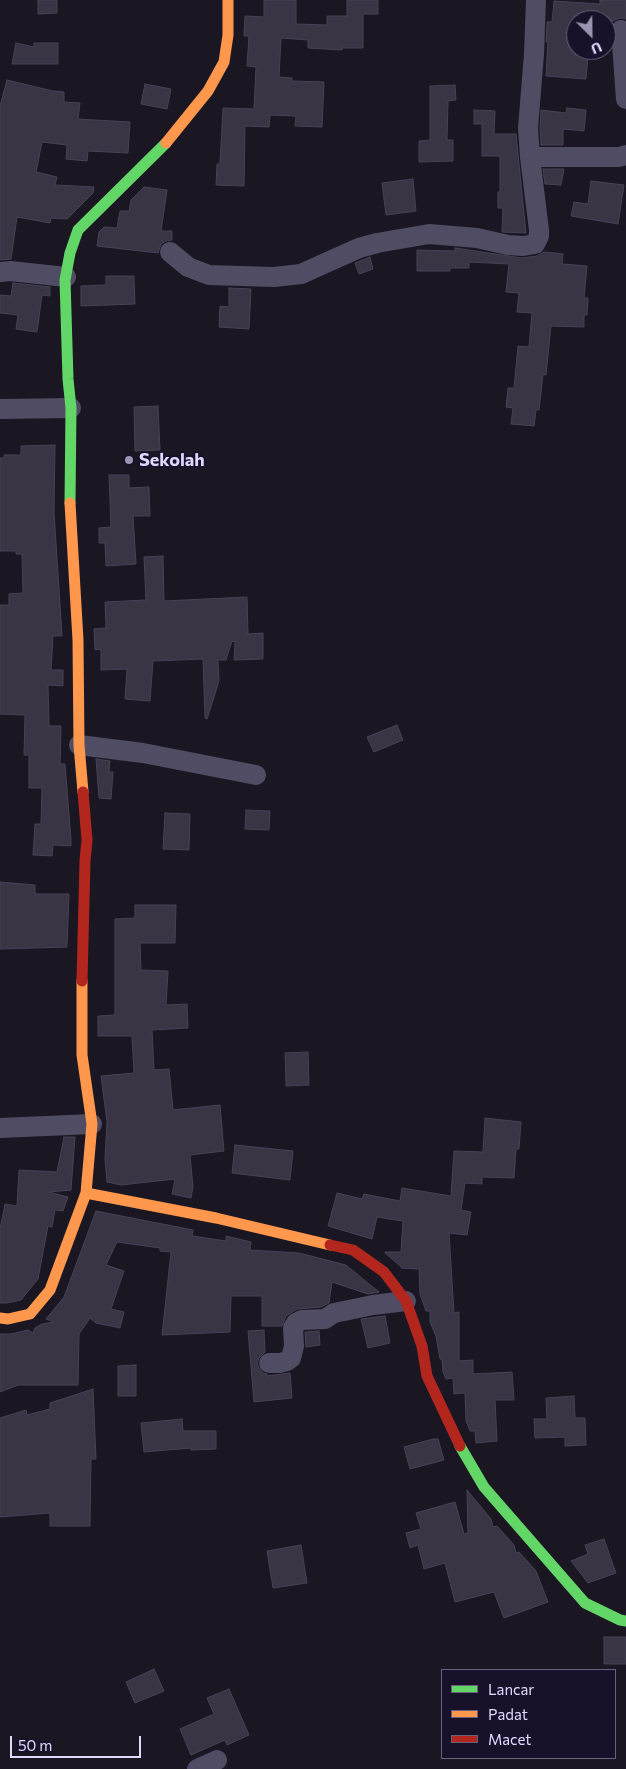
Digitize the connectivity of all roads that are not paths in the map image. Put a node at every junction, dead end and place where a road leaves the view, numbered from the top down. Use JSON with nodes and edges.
{"nodes":[{"id":1,"x":228,"y":0,"type":"edge"},
{"id":2,"x":536,"y":0,"type":"edge"},
{"id":3,"x":621,"y":30,"type":"dead end"},
{"id":4,"x":626,"y":99,"type":"edge"},
{"id":5,"x":626,"y":155,"type":"edge"},
{"id":6,"x":530,"y":157,"type":"junction"},
{"id":7,"x":170,"y":252,"type":"dead end"},
{"id":8,"x":0,"y":272,"type":"edge"},
{"id":9,"x":66,"y":277,"type":"junction"},
{"id":10,"x":71,"y":408,"type":"junction"},
{"id":11,"x":0,"y":409,"type":"edge"},
{"id":12,"x":79,"y":745,"type":"junction"},
{"id":13,"x":256,"y":775,"type":"dead end"},
{"id":14,"x":92,"y":1124,"type":"junction"},
{"id":15,"x":0,"y":1128,"type":"edge"},
{"id":16,"x":86,"y":1193,"type":"junction"},
{"id":17,"x":406,"y":1301,"type":"junction"},
{"id":18,"x":0,"y":1318,"type":"edge"},
{"id":19,"x":269,"y":1363,"type":"dead end"},
{"id":20,"x":626,"y":1622,"type":"edge"},
{"id":21,"x":217,"y":1760,"type":"dead end"},
{"id":22,"x":197,"y":1769,"type":"edge"}],
"edges":[{"from":1,"to":9,"type":"street"},
{"from":2,"to":6,"type":"street"},
{"from":3,"to":4,"type":"street"},
{"from":5,"to":6,"type":"street"},
{"from":6,"to":7,"type":"street"},
{"from":8,"to":9,"type":"street"},
{"from":9,"to":10,"type":"street"},
{"from":10,"to":11,"type":"street"},
{"from":10,"to":12,"type":"street"},
{"from":12,"to":13,"type":"street"},
{"from":12,"to":14,"type":"street"},
{"from":14,"to":15,"type":"street"},
{"from":14,"to":16,"type":"street"},
{"from":16,"to":17,"type":"street"},
{"from":16,"to":18,"type":"street"},
{"from":17,"to":19,"type":"street"},
{"from":17,"to":20,"type":"street"},
{"from":21,"to":22,"type":"street"}]}
